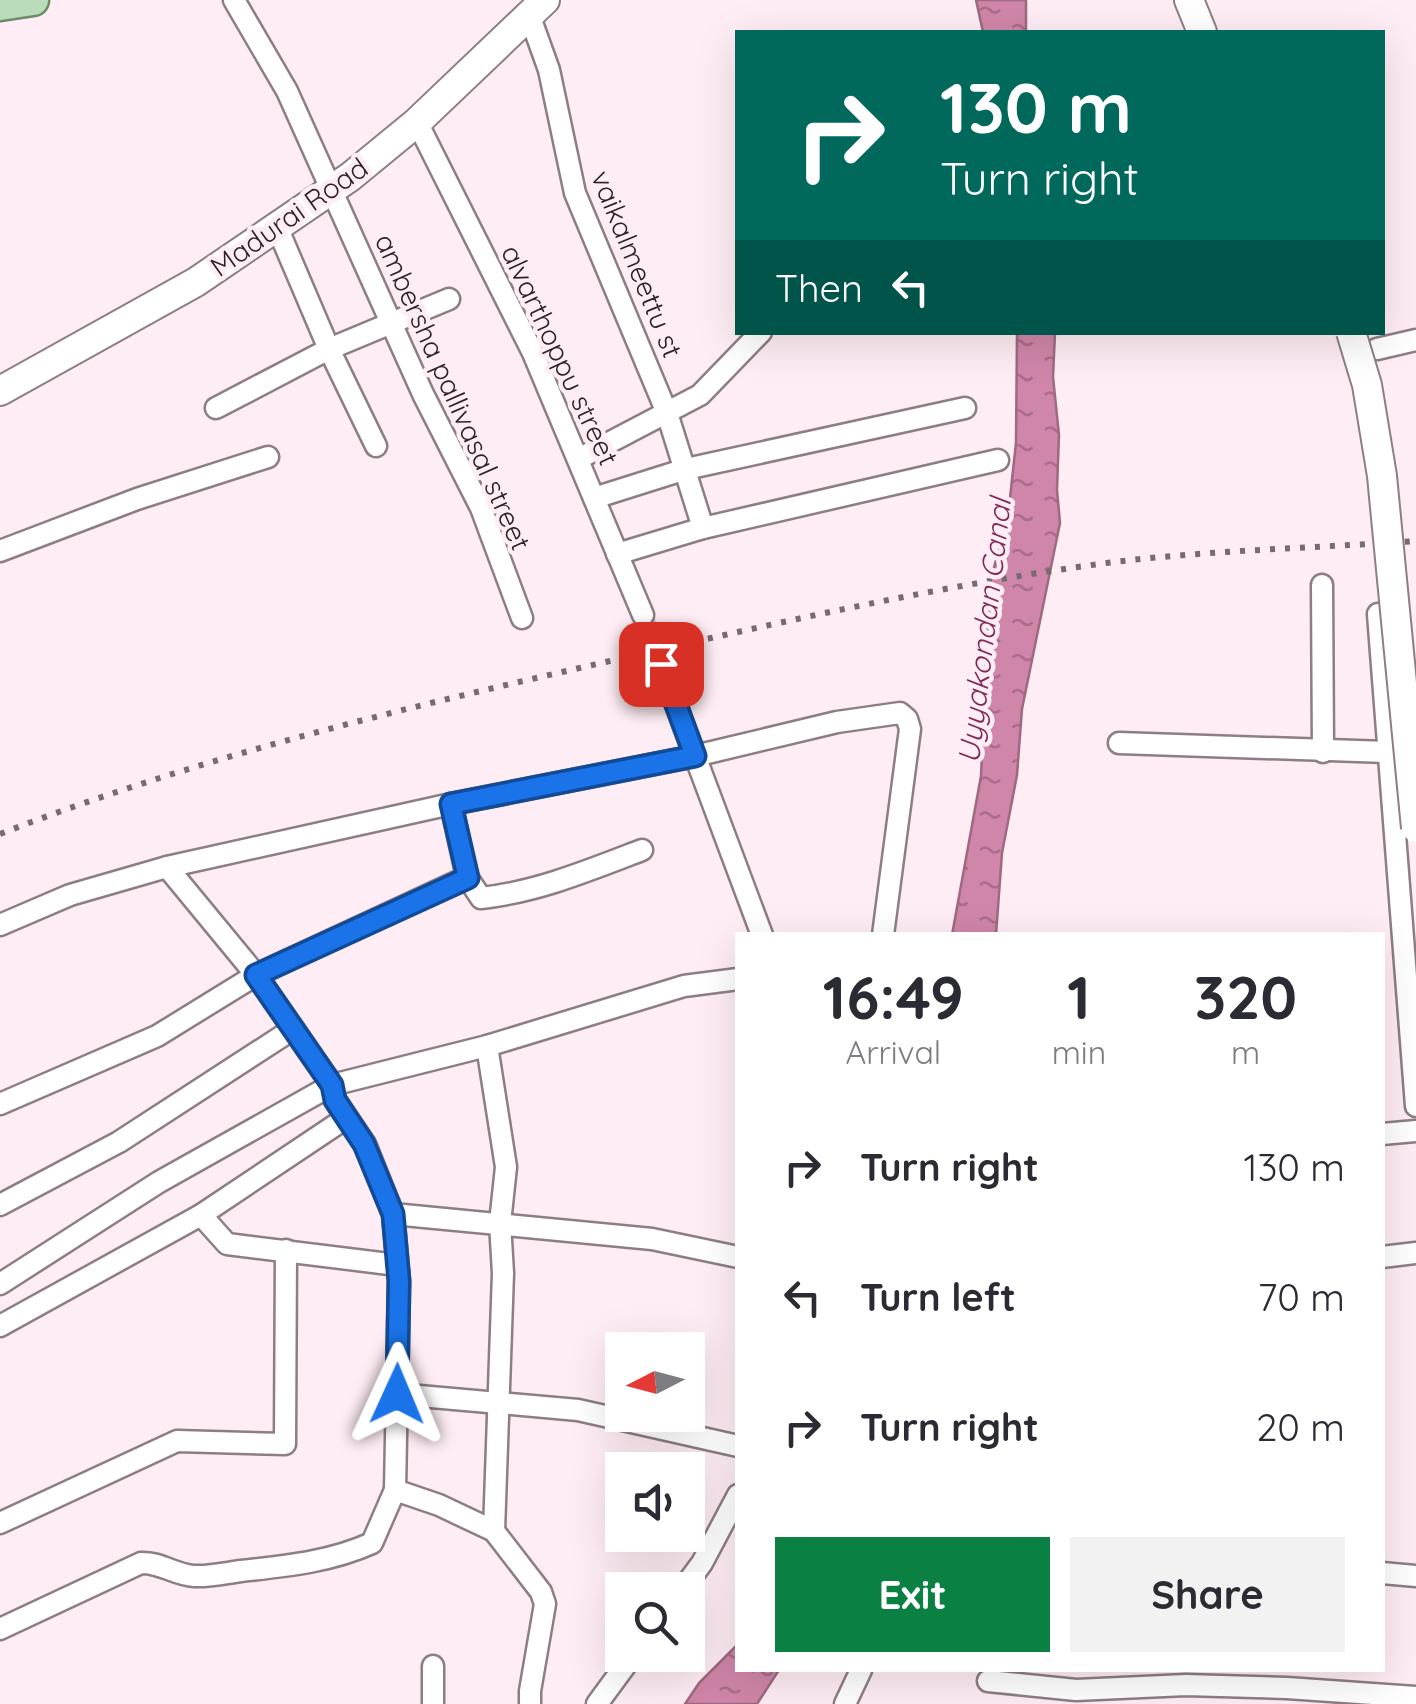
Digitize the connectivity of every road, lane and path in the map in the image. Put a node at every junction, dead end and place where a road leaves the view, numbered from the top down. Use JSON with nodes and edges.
{"nodes":[{"id":1,"x":33,"y":0,"type":"edge"},
{"id":2,"x":234,"y":0,"type":"edge"},
{"id":3,"x":1189,"y":0,"type":"edge"},
{"id":4,"x":0,"y":6,"type":"edge"},
{"id":5,"x":538,"y":8,"type":"edge"},
{"id":6,"x":1201,"y":30,"type":"edge"},
{"id":7,"x":418,"y":122,"type":"junction"},
{"id":8,"x":331,"y":190,"type":"junction"},
{"id":9,"x":277,"y":227,"type":"junction"},
{"id":10,"x":450,"y":299,"type":"dead end"},
{"id":11,"x":393,"y":324,"type":"junction"},
{"id":12,"x":758,"y":335,"type":"edge"},
{"id":13,"x":1351,"y":335,"type":"edge"},
{"id":14,"x":1416,"y":340,"type":"edge"},
{"id":15,"x":1377,"y":348,"type":"dead end"},
{"id":16,"x":329,"y":349,"type":"junction"},
{"id":17,"x":0,"y":391,"type":"edge"},
{"id":18,"x":216,"y":408,"type":"dead end"},
{"id":19,"x":965,"y":408,"type":"dead end"},
{"id":20,"x":667,"y":413,"type":"junction"},
{"id":21,"x":376,"y":446,"type":"dead end"},
{"id":22,"x":268,"y":457,"type":"dead end"},
{"id":23,"x":578,"y":458,"type":"junction"},
{"id":24,"x":998,"y":460,"type":"dead end"},
{"id":25,"x":686,"y":469,"type":"junction"},
{"id":26,"x":594,"y":498,"type":"junction"},
{"id":27,"x":703,"y":528,"type":"junction"},
{"id":28,"x":0,"y":551,"type":"edge"},
{"id":29,"x":618,"y":554,"type":"junction"},
{"id":30,"x":1322,"y":585,"type":"dead end"},
{"id":31,"x":1378,"y":614,"type":"dead end"},
{"id":32,"x":643,"y":615,"type":"tunnel mouth"},
{"id":33,"x":522,"y":618,"type":"dead end"},
{"id":34,"x":661,"y":664,"type":"tunnel mouth"},
{"id":35,"x":1120,"y":743,"type":"dead end"},
{"id":36,"x":1323,"y":752,"type":"junction"},
{"id":37,"x":1387,"y":752,"type":"junction"},
{"id":38,"x":695,"y":756,"type":"junction"},
{"id":39,"x":1416,"y":802,"type":"edge"},
{"id":40,"x":451,"y":804,"type":"junction"},
{"id":41,"x":1392,"y":809,"type":"junction"},
{"id":42,"x":1416,"y":828,"type":"edge"},
{"id":43,"x":642,"y":850,"type":"dead end"},
{"id":44,"x":167,"y":868,"type":"junction"},
{"id":45,"x":468,"y":878,"type":"junction"},
{"id":46,"x":0,"y":925,"type":"edge"},
{"id":47,"x":761,"y":932,"type":"edge"},
{"id":48,"x":883,"y":932,"type":"edge"},
{"id":49,"x":1406,"y":970,"type":"junction"},
{"id":50,"x":1385,"y":971,"type":"edge"},
{"id":51,"x":256,"y":975,"type":"junction"},
{"id":52,"x":735,"y":979,"type":"edge"},
{"id":53,"x":293,"y":1029,"type":"junction"},
{"id":54,"x":488,"y":1046,"type":"junction"},
{"id":55,"x":332,"y":1085,"type":"junction"},
{"id":56,"x":0,"y":1104,"type":"edge"},
{"id":57,"x":1416,"y":1106,"type":"edge"},
{"id":58,"x":346,"y":1118,"type":"junction"},
{"id":59,"x":1416,"y":1131,"type":"edge"},
{"id":60,"x":1385,"y":1134,"type":"edge"},
{"id":61,"x":0,"y":1205,"type":"edge"},
{"id":62,"x":393,"y":1214,"type":"junction"},
{"id":63,"x":201,"y":1215,"type":"junction"},
{"id":64,"x":500,"y":1223,"type":"junction"},
{"id":65,"x":286,"y":1250,"type":"junction"},
{"id":66,"x":1416,"y":1253,"type":"edge"},
{"id":67,"x":735,"y":1256,"type":"edge"},
{"id":68,"x":1385,"y":1257,"type":"edge"},
{"id":69,"x":398,"y":1265,"type":"junction"},
{"id":70,"x":0,"y":1284,"type":"edge"},
{"id":71,"x":0,"y":1326,"type":"edge"},
{"id":72,"x":397,"y":1394,"type":"junction"},
{"id":73,"x":499,"y":1406,"type":"junction"},
{"id":74,"x":735,"y":1445,"type":"edge"},
{"id":75,"x":395,"y":1490,"type":"junction"},
{"id":76,"x":735,"y":1500,"type":"edge"},
{"id":77,"x":0,"y":1523,"type":"edge"},
{"id":78,"x":494,"y":1531,"type":"junction"},
{"id":79,"x":696,"y":1572,"type":"edge"},
{"id":80,"x":1385,"y":1573,"type":"edge"},
{"id":81,"x":1416,"y":1576,"type":"edge"},
{"id":82,"x":0,"y":1629,"type":"edge"},
{"id":83,"x":433,"y":1666,"type":"dead end"},
{"id":84,"x":621,"y":1672,"type":"edge"},
{"id":85,"x":860,"y":1672,"type":"edge"},
{"id":86,"x":989,"y":1676,"type":"edge"},
{"id":87,"x":1186,"y":1678,"type":"edge"},
{"id":88,"x":1416,"y":1698,"type":"edge"},
{"id":89,"x":1368,"y":1699,"type":"edge"},
{"id":90,"x":433,"y":1704,"type":"edge"},
{"id":91,"x":530,"y":1704,"type":"edge"},
{"id":92,"x":597,"y":1704,"type":"edge"},
{"id":93,"x":846,"y":1704,"type":"edge"},
{"id":94,"x":984,"y":1704,"type":"edge"}],
"edges":[{"from":1,"to":4,"type":"main road"},
{"from":2,"to":8,"type":"street","name":"ambersha pallivasal street"},
{"from":3,"to":6,"type":"main road"},
{"from":5,"to":7,"type":"main road","name":"Madurai Road"},
{"from":5,"to":20,"type":"street","name":"vaikalmeettu st"},
{"from":7,"to":8,"type":"main road","name":"Madurai Road"},
{"from":7,"to":23,"type":"street","name":"alvarthoppu street"},
{"from":8,"to":9,"type":"main road","name":"Madurai Road"},
{"from":8,"to":11,"type":"street","name":"ambersha pallivasal street"},
{"from":9,"to":16,"type":"street"},
{"from":9,"to":17,"type":"main road","name":"Madurai Road"},
{"from":10,"to":11,"type":"street"},
{"from":11,"to":16,"type":"street"},
{"from":11,"to":33,"type":"street","name":"ambersha pallivasal street"},
{"from":12,"to":20,"type":"street"},
{"from":13,"to":42,"type":"main road","bridge":true},
{"from":14,"to":15,"type":"street"},
{"from":16,"to":18,"type":"street"},
{"from":16,"to":21,"type":"street"},
{"from":19,"to":25,"type":"street"},
{"from":20,"to":23,"type":"street"},
{"from":20,"to":25,"type":"street","name":"vaikalmeettu st"},
{"from":22,"to":28,"type":"street"},
{"from":23,"to":26,"type":"street","name":"alvarthoppu street"},
{"from":24,"to":27,"type":"street"},
{"from":25,"to":26,"type":"street"},
{"from":25,"to":27,"type":"street","name":"vaikalmeettu st"},
{"from":26,"to":29,"type":"street","name":"alvarthoppu street"},
{"from":27,"to":29,"type":"street"},
{"from":29,"to":32,"type":"street","name":"alvarthoppu street"},
{"from":30,"to":36,"type":"street"},
{"from":31,"to":37,"type":"street"},
{"from":34,"to":38,"type":"street"},
{"from":35,"to":36,"type":"street"},
{"from":36,"to":37,"type":"street"},
{"from":37,"to":41,"type":"street"},
{"from":38,"to":40,"type":"street"},
{"from":38,"to":47,"type":"street"},
{"from":38,"to":48,"type":"street"},
{"from":39,"to":41,"type":"street"},
{"from":40,"to":44,"type":"street"},
{"from":40,"to":45,"type":"street"},
{"from":41,"to":49,"type":"street"},
{"from":43,"to":45,"type":"street"},
{"from":44,"to":46,"type":"street"},
{"from":44,"to":51,"type":"street"},
{"from":45,"to":51,"type":"street"},
{"from":49,"to":50,"type":"street"},
{"from":49,"to":57,"type":"street"},
{"from":51,"to":53,"type":"street"},
{"from":51,"to":56,"type":"street"},
{"from":52,"to":54,"type":"street"},
{"from":53,"to":55,"type":"street"},
{"from":53,"to":61,"type":"street"},
{"from":54,"to":55,"type":"street"},
{"from":54,"to":64,"type":"street"},
{"from":55,"to":58,"type":"street"},
{"from":55,"to":70,"type":"street"},
{"from":58,"to":62,"type":"street"},
{"from":58,"to":63,"type":"street"},
{"from":59,"to":60,"type":"street"},
{"from":62,"to":64,"type":"street"},
{"from":62,"to":69,"type":"street"},
{"from":63,"to":65,"type":"street"},
{"from":63,"to":71,"type":"street"},
{"from":64,"to":67,"type":"street"},
{"from":64,"to":73,"type":"street"},
{"from":65,"to":69,"type":"street"},
{"from":65,"to":77,"type":"street"},
{"from":66,"to":68,"type":"street"},
{"from":69,"to":72,"type":"street"},
{"from":72,"to":73,"type":"street"},
{"from":72,"to":75,"type":"street"},
{"from":73,"to":74,"type":"street"},
{"from":73,"to":78,"type":"street"},
{"from":75,"to":78,"type":"street"},
{"from":75,"to":82,"type":"street"},
{"from":76,"to":79,"type":"street"},
{"from":78,"to":91,"type":"street"},
{"from":80,"to":81,"type":"street"},
{"from":83,"to":90,"type":"street"},
{"from":84,"to":92,"type":"street"},
{"from":85,"to":93,"type":"street"},
{"from":86,"to":87,"type":"street"},
{"from":86,"to":94,"type":"street"},
{"from":87,"to":89,"type":"street"},
{"from":88,"to":89,"type":"street"}]}
